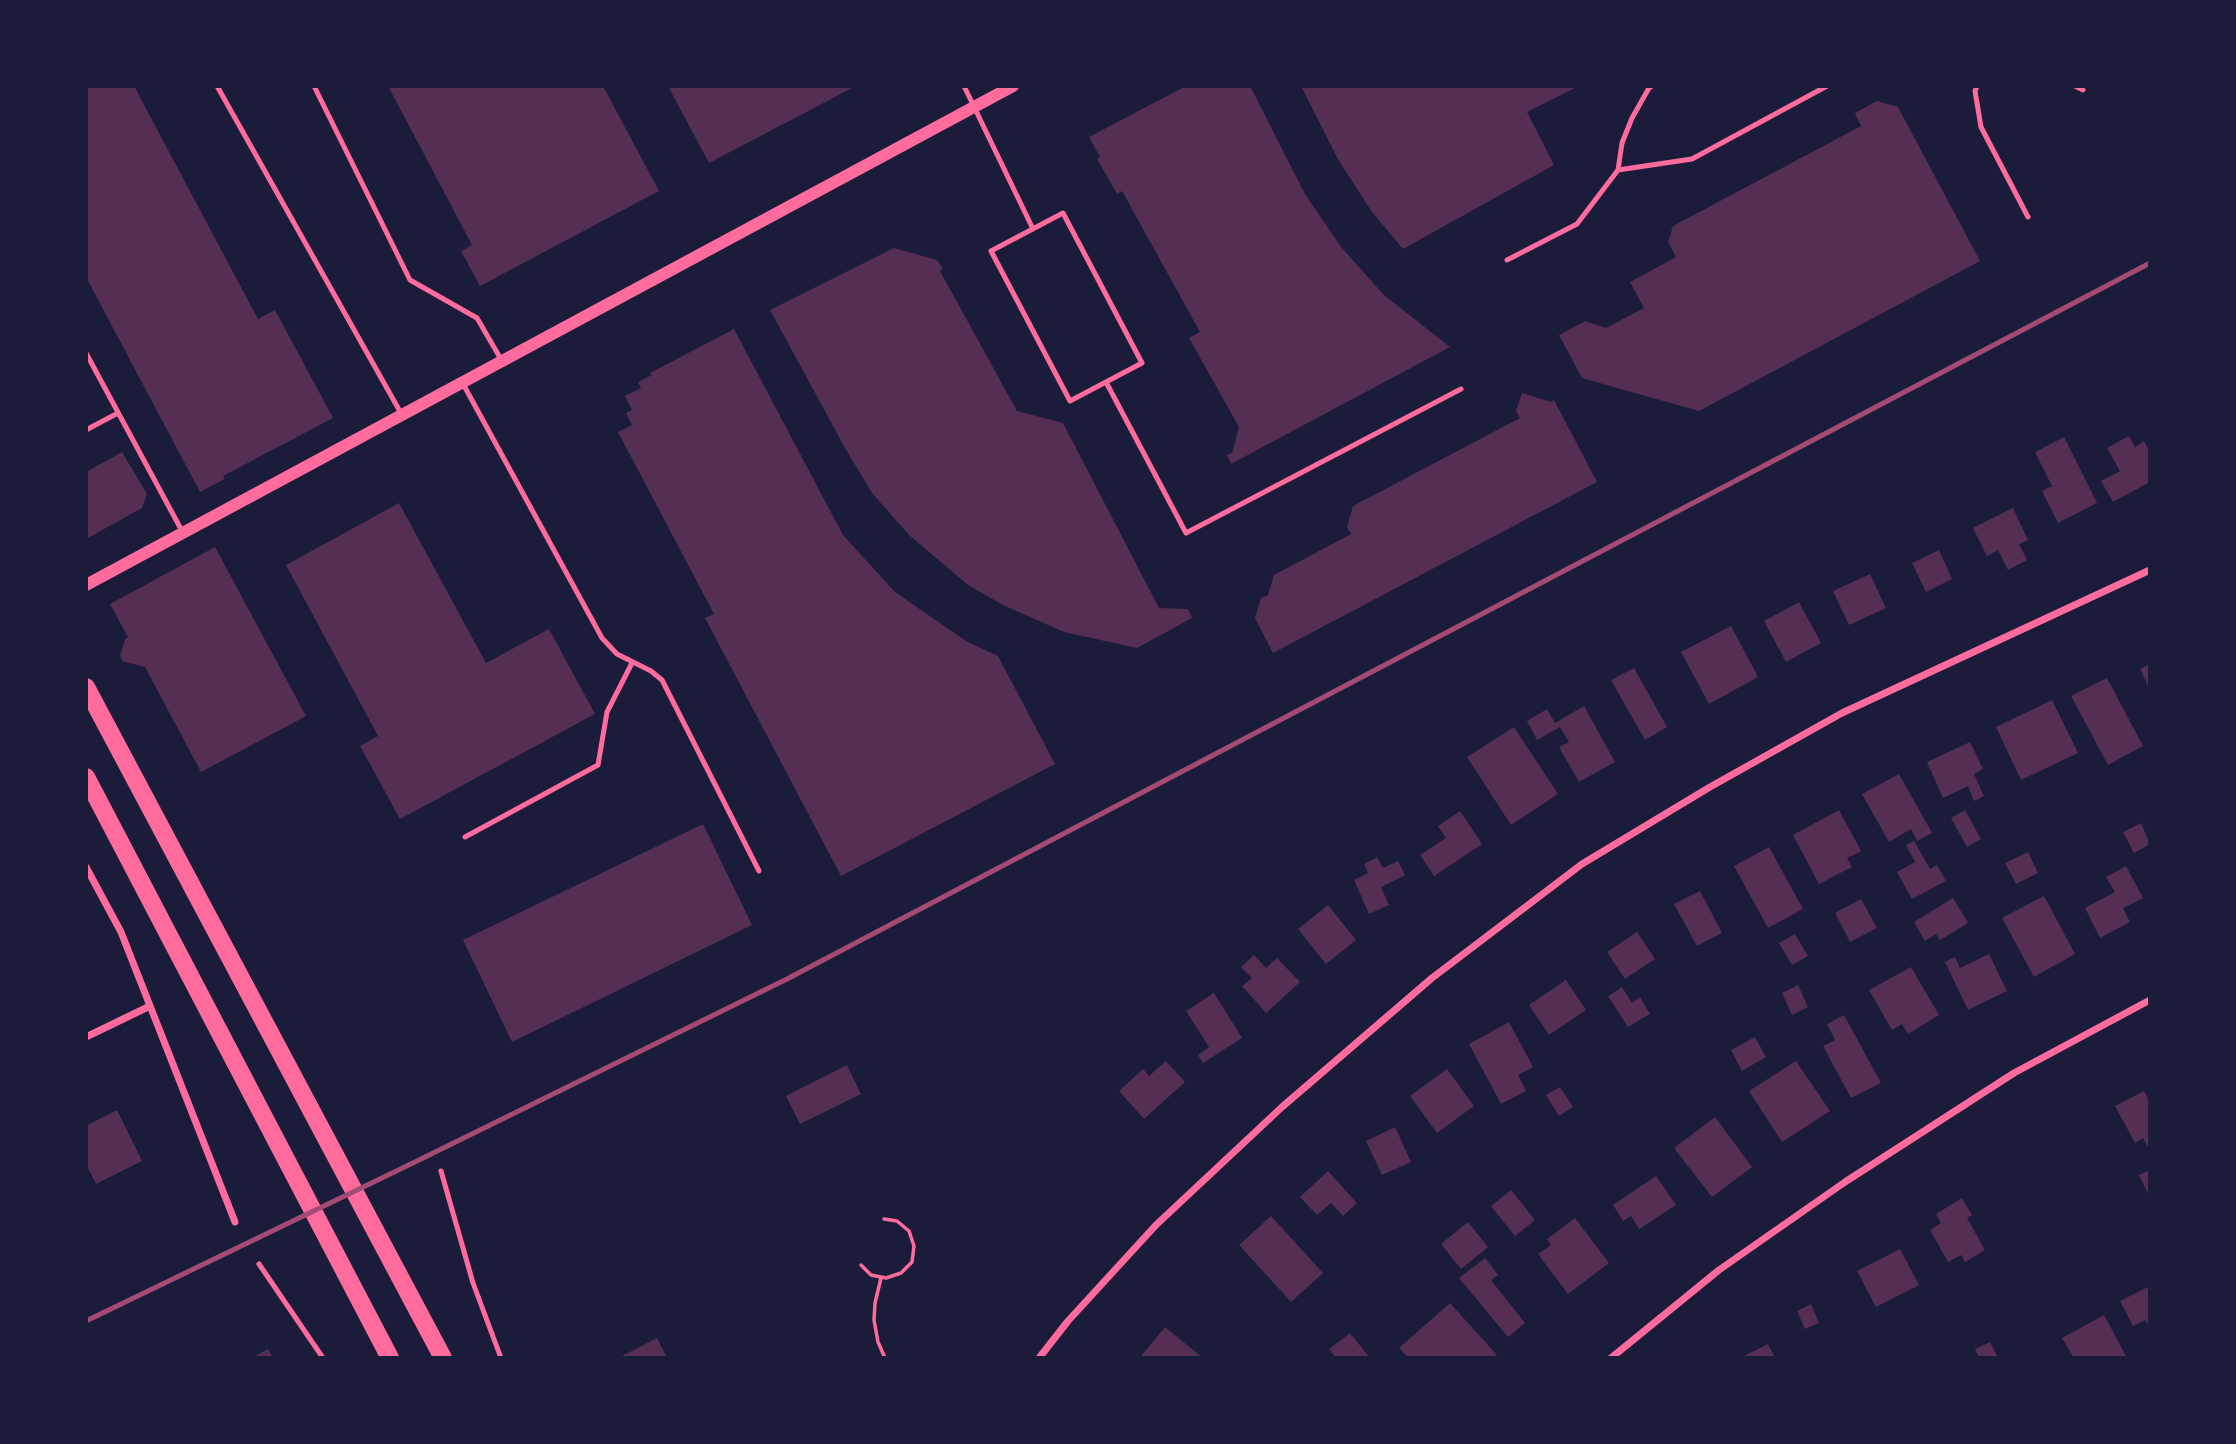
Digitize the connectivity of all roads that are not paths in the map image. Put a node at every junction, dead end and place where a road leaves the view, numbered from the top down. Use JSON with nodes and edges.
{"nodes":[{"id":1,"x":217,"y":86,"type":"edge"},
{"id":2,"x":314,"y":86,"type":"edge"},
{"id":3,"x":964,"y":86,"type":"edge"},
{"id":4,"x":1013,"y":86,"type":"edge"},
{"id":5,"x":1652,"y":86,"type":"edge"},
{"id":6,"x":1827,"y":86,"type":"edge"},
{"id":7,"x":1977,"y":86,"type":"edge"},
{"id":8,"x":2075,"y":86,"type":"edge"},
{"id":9,"x":2083,"y":90,"type":"dead end"},
{"id":10,"x":976,"y":106,"type":"junction"},
{"id":11,"x":1618,"y":170,"type":"junction"},
{"id":12,"x":2028,"y":217,"type":"dead end"},
{"id":13,"x":1033,"y":229,"type":"junction"},
{"id":14,"x":1507,"y":260,"type":"dead end"},
{"id":15,"x":86,"y":353,"type":"edge"},
{"id":16,"x":502,"y":361,"type":"junction"},
{"id":17,"x":462,"y":382,"type":"junction"},
{"id":18,"x":1106,"y":382,"type":"junction"},
{"id":19,"x":1461,"y":389,"type":"dead end"},
{"id":20,"x":118,"y":413,"type":"junction"},
{"id":21,"x":402,"y":415,"type":"junction"},
{"id":22,"x":86,"y":430,"type":"edge"},
{"id":23,"x":183,"y":533,"type":"junction"},
{"id":24,"x":2150,"y":570,"type":"edge"},
{"id":25,"x":86,"y":585,"type":"edge"},
{"id":26,"x":632,"y":663,"type":"junction"},
{"id":27,"x":86,"y":687,"type":"edge"},
{"id":28,"x":86,"y":777,"type":"edge"},
{"id":29,"x":465,"y":837,"type":"dead end"},
{"id":30,"x":86,"y":867,"type":"edge"},
{"id":31,"x":759,"y":871,"type":"dead end"},
{"id":32,"x":2150,"y":1000,"type":"edge"},
{"id":33,"x":150,"y":1006,"type":"junction"},
{"id":34,"x":86,"y":1037,"type":"edge"},
{"id":35,"x":441,"y":1171,"type":"dead end"},
{"id":36,"x":235,"y":1222,"type":"dead end"},
{"id":37,"x":259,"y":1264,"type":"dead end"},
{"id":38,"x":323,"y":1358,"type":"edge"},
{"id":39,"x":390,"y":1358,"type":"edge"},
{"id":40,"x":443,"y":1358,"type":"edge"},
{"id":41,"x":501,"y":1358,"type":"edge"},
{"id":42,"x":1039,"y":1358,"type":"edge"},
{"id":43,"x":1611,"y":1358,"type":"edge"}],
"edges":[{"from":1,"to":21,"type":"lane"},
{"from":2,"to":16,"type":"lane"},
{"from":3,"to":10,"type":"lane"},
{"from":4,"to":10,"type":"street"},
{"from":5,"to":11,"type":"lane"},
{"from":6,"to":11,"type":"lane"},
{"from":7,"to":12,"type":"lane"},
{"from":8,"to":9,"type":"lane"},
{"from":10,"to":13,"type":"lane"},
{"from":10,"to":16,"type":"street"},
{"from":11,"to":14,"type":"lane"},
{"from":13,"to":18,"type":"lane"},
{"from":13,"to":18,"type":"lane"},
{"from":15,"to":20,"type":"lane"},
{"from":16,"to":17,"type":"street"},
{"from":17,"to":21,"type":"street"},
{"from":17,"to":26,"type":"lane"},
{"from":18,"to":19,"type":"lane"},
{"from":20,"to":22,"type":"lane"},
{"from":20,"to":23,"type":"lane"},
{"from":21,"to":23,"type":"street"},
{"from":23,"to":25,"type":"street"},
{"from":24,"to":42,"type":"street"},
{"from":26,"to":29,"type":"lane"},
{"from":26,"to":31,"type":"lane"},
{"from":27,"to":40,"type":"main road"},
{"from":28,"to":39,"type":"main road"},
{"from":30,"to":33,"type":"street"},
{"from":32,"to":43,"type":"street"},
{"from":33,"to":34,"type":"street"},
{"from":33,"to":36,"type":"street"},
{"from":35,"to":41,"type":"lane"},
{"from":37,"to":38,"type":"lane"}]}
